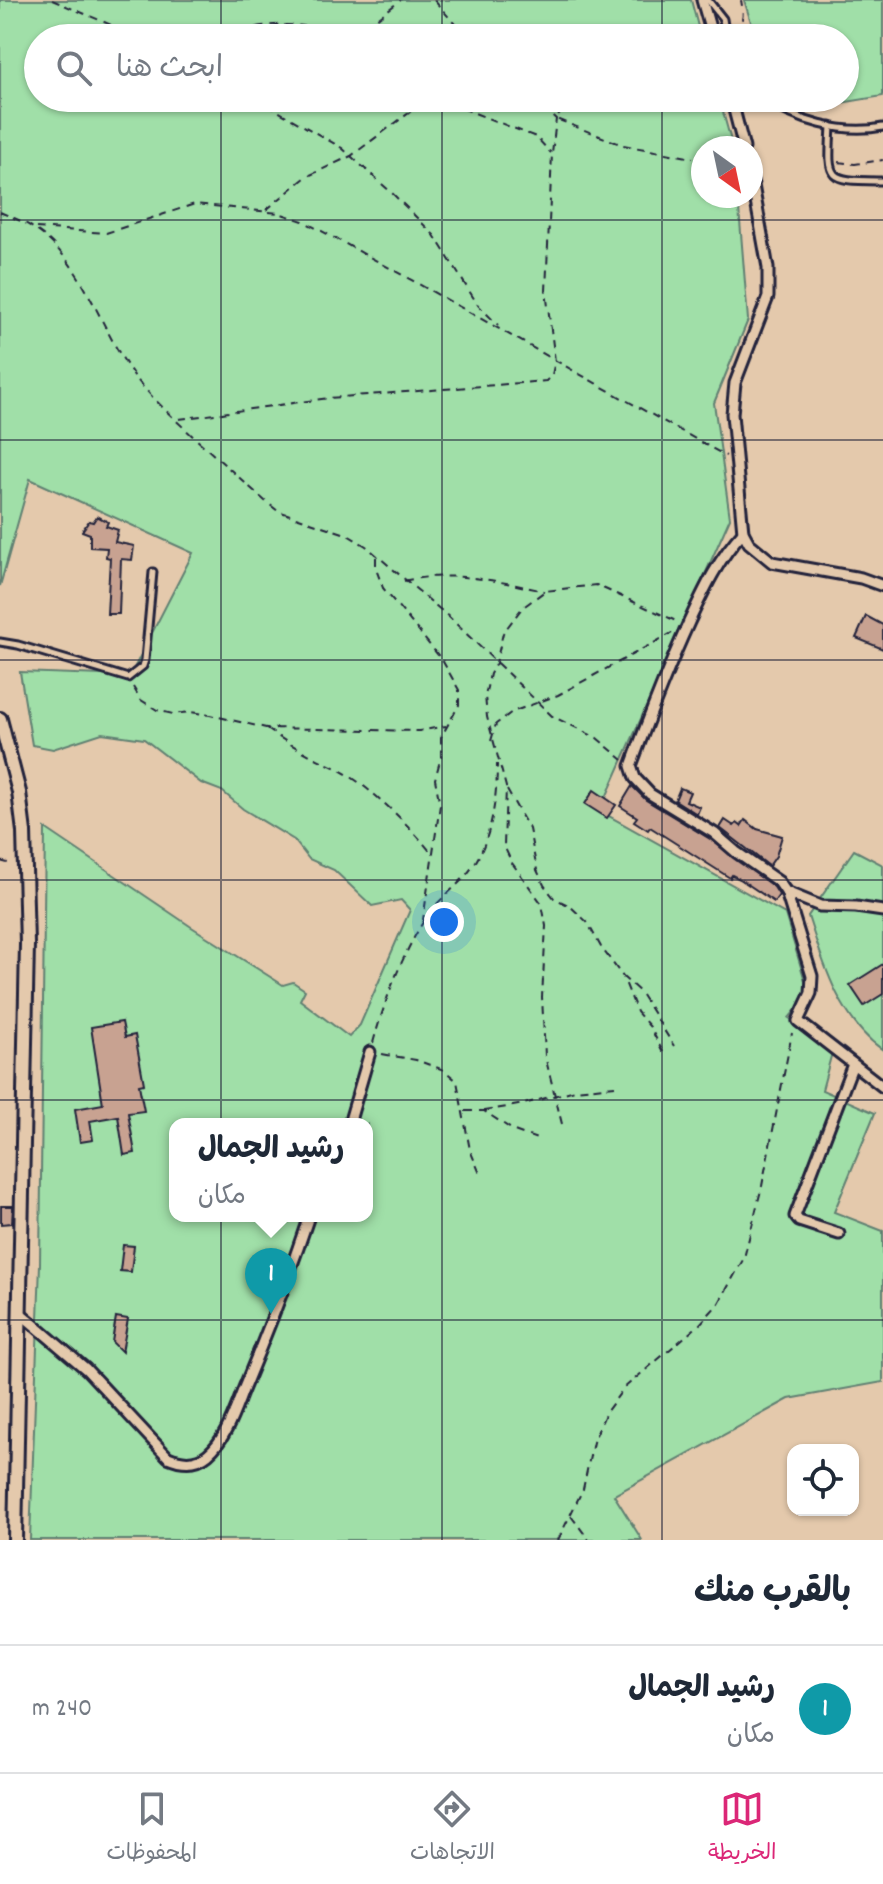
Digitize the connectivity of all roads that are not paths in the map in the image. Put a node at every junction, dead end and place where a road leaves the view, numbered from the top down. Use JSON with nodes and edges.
{"nodes":[{"id":1,"x":702,"y":0,"type":"edge"},
{"id":2,"x":708,"y":0,"type":"edge"},
{"id":3,"x":709,"y":24,"type":"edge"},
{"id":4,"x":724,"y":24,"type":"edge"},
{"id":5,"x":735,"y":112,"type":"edge"},
{"id":6,"x":785,"y":112,"type":"edge"},
{"id":7,"x":831,"y":126,"type":"junction"},
{"id":8,"x":883,"y":127,"type":"edge"},
{"id":9,"x":741,"y":136,"type":"edge"},
{"id":10,"x":883,"y":181,"type":"edge"},
{"id":11,"x":757,"y":208,"type":"edge"},
{"id":12,"x":743,"y":532,"type":"junction"},
{"id":13,"x":153,"y":572,"type":"dead end"},
{"id":14,"x":883,"y":586,"type":"edge"},
{"id":15,"x":0,"y":642,"type":"edge"},
{"id":16,"x":0,"y":719,"type":"edge"},
{"id":17,"x":786,"y":892,"type":"junction"},
{"id":18,"x":883,"y":911,"type":"edge"},
{"id":19,"x":370,"y":1052,"type":"road end"},
{"id":20,"x":853,"y":1064,"type":"junction"},
{"id":21,"x":883,"y":1087,"type":"edge"},
{"id":22,"x":351,"y":1118,"type":"edge"},
{"id":23,"x":307,"y":1222,"type":"edge"},
{"id":24,"x":839,"y":1234,"type":"dead end"},
{"id":25,"x":19,"y":1312,"type":"junction"},
{"id":26,"x":15,"y":1540,"type":"edge"}],
"edges":[{"from":1,"to":3,"type":"street"},
{"from":2,"to":4,"type":"lane"},
{"from":5,"to":9,"type":"street"},
{"from":6,"to":7,"type":"lane"},
{"from":7,"to":8,"type":"lane"},
{"from":7,"to":10,"type":"lane"},
{"from":11,"to":12,"type":"street"},
{"from":12,"to":14,"type":"street"},
{"from":12,"to":17,"type":"street"},
{"from":13,"to":15,"type":"lane"},
{"from":16,"to":25,"type":"street"},
{"from":17,"to":18,"type":"street"},
{"from":17,"to":20,"type":"street"},
{"from":19,"to":22,"type":"street"},
{"from":20,"to":21,"type":"street"},
{"from":20,"to":24,"type":"street"},
{"from":23,"to":25,"type":"street"},
{"from":25,"to":26,"type":"street"}]}
